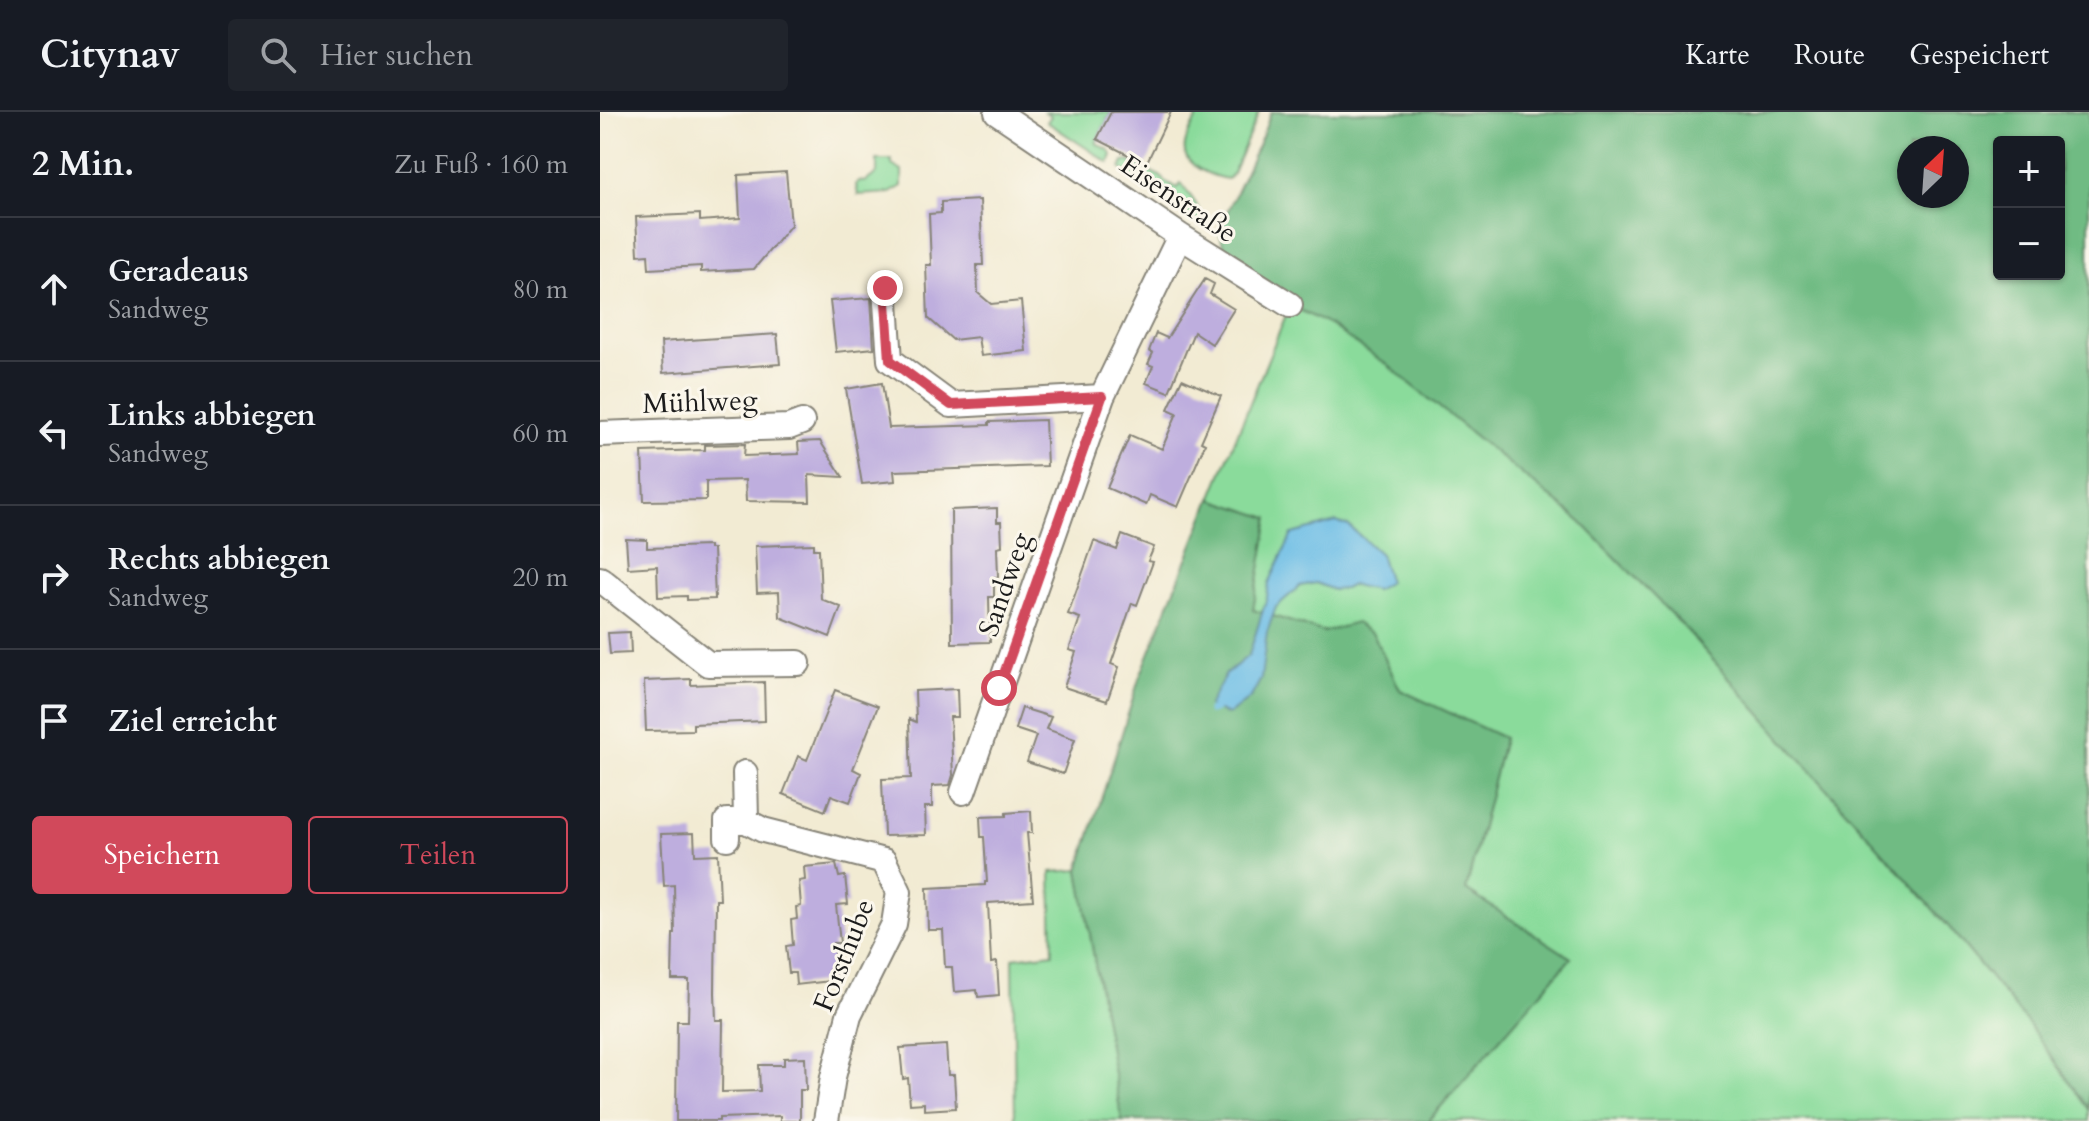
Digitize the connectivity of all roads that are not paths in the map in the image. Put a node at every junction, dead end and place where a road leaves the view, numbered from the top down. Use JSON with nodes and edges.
{"nodes":[{"id":1,"x":997,"y":112,"type":"edge"},
{"id":2,"x":1180,"y":236,"type":"junction"},
{"id":3,"x":885,"y":288,"type":"dead end"},
{"id":4,"x":1290,"y":305,"type":"dead end"},
{"id":5,"x":1102,"y":397,"type":"junction"},
{"id":6,"x":802,"y":422,"type":"dead end"},
{"id":7,"x":600,"y":434,"type":"edge"},
{"id":8,"x":600,"y":579,"type":"edge"},
{"id":9,"x":798,"y":663,"type":"dead end"},
{"id":10,"x":745,"y":773,"type":"dead end"},
{"id":11,"x":963,"y":792,"type":"dead end"},
{"id":12,"x":746,"y":821,"type":"junction"},
{"id":13,"x":727,"y":838,"type":"dead end"},
{"id":14,"x":826,"y":1121,"type":"edge"}],
"edges":[{"from":1,"to":2,"type":"street","name":"Eisenstraße"},
{"from":2,"to":4,"type":"street","name":"Eisenstraße"},
{"from":2,"to":5,"type":"street","name":"Sandweg"},
{"from":3,"to":5,"type":"street"},
{"from":5,"to":11,"type":"street","name":"Sandweg"},
{"from":6,"to":7,"type":"street","name":"Mühlweg"},
{"from":8,"to":9,"type":"street"},
{"from":10,"to":12,"type":"street"},
{"from":12,"to":13,"type":"street"},
{"from":12,"to":14,"type":"street","name":"Forsthube"}]}
